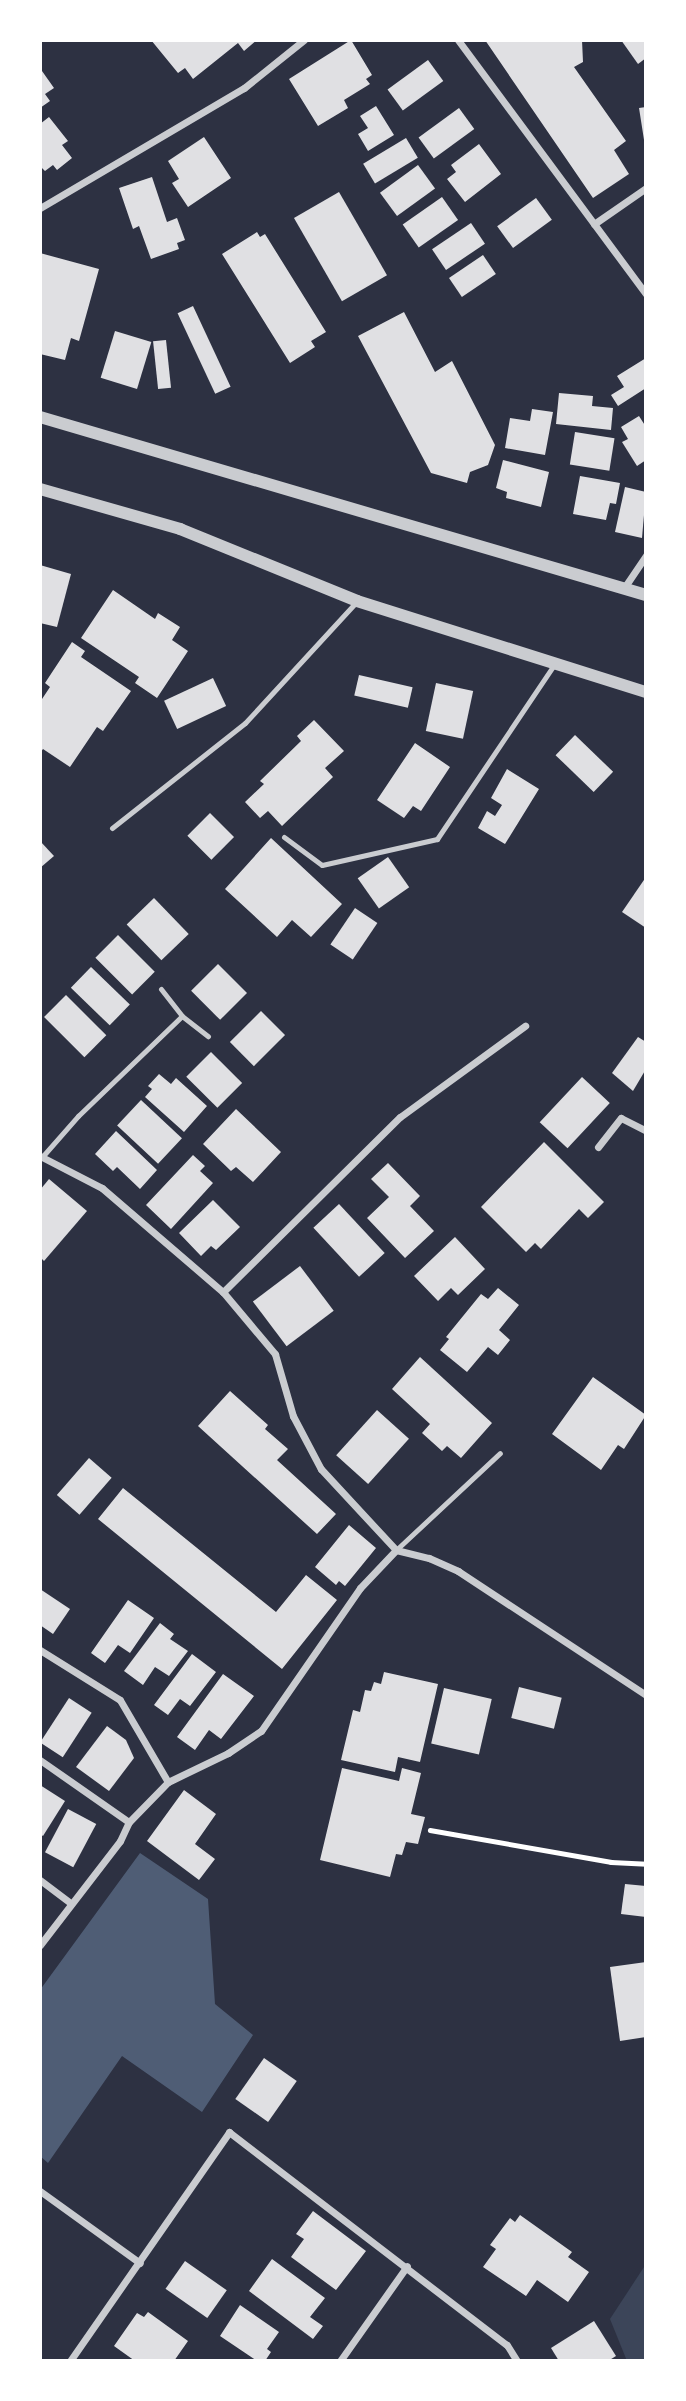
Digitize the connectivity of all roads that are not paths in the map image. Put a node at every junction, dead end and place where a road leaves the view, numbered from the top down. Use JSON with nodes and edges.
{"nodes":[{"id":1,"x":304,"y":40,"type":"edge"},
{"id":2,"x":458,"y":40,"type":"edge"},
{"id":3,"x":646,"y":188,"type":"edge"},
{"id":4,"x":40,"y":208,"type":"edge"},
{"id":5,"x":594,"y":223,"type":"junction"},
{"id":6,"x":646,"y":294,"type":"edge"},
{"id":7,"x":40,"y":417,"type":"edge"},
{"id":8,"x":40,"y":489,"type":"edge"},
{"id":9,"x":646,"y":555,"type":"edge"},
{"id":10,"x":624,"y":588,"type":"junction"},
{"id":11,"x":646,"y":595,"type":"edge"},
{"id":12,"x":357,"y":601,"type":"junction"},
{"id":13,"x":554,"y":665,"type":"junction"},
{"id":14,"x":646,"y":692,"type":"edge"},
{"id":15,"x":112,"y":828,"type":"dead end"},
{"id":16,"x":284,"y":836,"type":"dead end"},
{"id":17,"x":161,"y":989,"type":"dead end"},
{"id":18,"x":182,"y":1016,"type":"junction"},
{"id":19,"x":525,"y":1026,"type":"dead end"},
{"id":20,"x":208,"y":1036,"type":"dead end"},
{"id":21,"x":646,"y":1131,"type":"edge"},
{"id":22,"x":598,"y":1147,"type":"dead end"},
{"id":23,"x":41,"y":1156,"type":"edge"},
{"id":24,"x":223,"y":1292,"type":"junction"},
{"id":25,"x":500,"y":1453,"type":"dead end"},
{"id":26,"x":396,"y":1550,"type":"junction"},
{"id":27,"x":40,"y":1650,"type":"edge"},
{"id":28,"x":646,"y":1695,"type":"edge"},
{"id":29,"x":40,"y":1760,"type":"edge"},
{"id":30,"x":168,"y":1782,"type":"junction"},
{"id":31,"x":129,"y":1822,"type":"junction"},
{"id":32,"x":40,"y":1880,"type":"edge"},
{"id":33,"x":71,"y":1903,"type":"junction"},
{"id":34,"x":40,"y":1945,"type":"edge"},
{"id":35,"x":40,"y":2191,"type":"edge"},
{"id":36,"x":140,"y":2263,"type":"junction"},
{"id":37,"x":407,"y":2266,"type":"junction"},
{"id":38,"x":69,"y":2361,"type":"edge"},
{"id":39,"x":340,"y":2361,"type":"edge"},
{"id":40,"x":517,"y":2361,"type":"edge"}],
"edges":[{"from":1,"to":4,"type":"street"},
{"from":2,"to":5,"type":"street"},
{"from":3,"to":5,"type":"street"},
{"from":5,"to":6,"type":"street"},
{"from":7,"to":10,"type":"street"},
{"from":8,"to":12,"type":"street"},
{"from":9,"to":10,"type":"street"},
{"from":10,"to":11,"type":"street"},
{"from":12,"to":13,"type":"street"},
{"from":12,"to":15,"type":"lane"},
{"from":13,"to":14,"type":"street"},
{"from":13,"to":16,"type":"lane"},
{"from":17,"to":18,"type":"lane"},
{"from":18,"to":20,"type":"lane"},
{"from":18,"to":23,"type":"lane"},
{"from":19,"to":24,"type":"street"},
{"from":21,"to":22,"type":"street"},
{"from":23,"to":24,"type":"street"},
{"from":24,"to":26,"type":"street"},
{"from":25,"to":26,"type":"lane"},
{"from":26,"to":28,"type":"street"},
{"from":26,"to":30,"type":"street"},
{"from":27,"to":30,"type":"street"},
{"from":29,"to":31,"type":"street"},
{"from":30,"to":31,"type":"street"},
{"from":31,"to":33,"type":"street"},
{"from":32,"to":33,"type":"street"},
{"from":33,"to":34,"type":"street"},
{"from":35,"to":36,"type":"street"},
{"from":36,"to":37,"type":"street"},
{"from":36,"to":38,"type":"street"},
{"from":37,"to":39,"type":"street"},
{"from":37,"to":40,"type":"street"}]}
